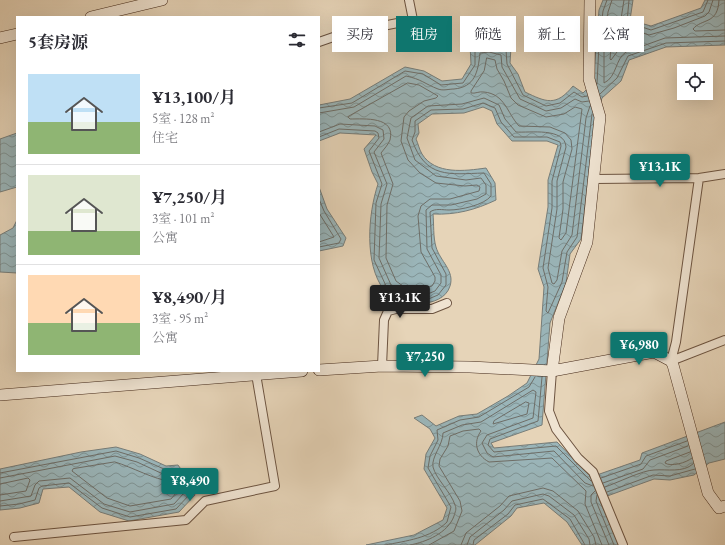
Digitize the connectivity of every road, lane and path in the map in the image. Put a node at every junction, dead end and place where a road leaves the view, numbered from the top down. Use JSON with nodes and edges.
{"nodes":[{"id":1,"x":162,"y":0,"type":"edge"},
{"id":2,"x":409,"y":0,"type":"edge"},
{"id":3,"x":590,"y":0,"type":"edge"},
{"id":4,"x":95,"y":16,"type":"edge"},
{"id":5,"x":16,"y":34,"type":"edge"},
{"id":6,"x":0,"y":38,"type":"edge"},
{"id":7,"x":320,"y":42,"type":"edge"},
{"id":8,"x":725,"y":174,"type":"edge"},
{"id":9,"x":699,"y":178,"type":"junction"},
{"id":10,"x":594,"y":179,"type":"junction"},
{"id":11,"x":447,"y":304,"type":"dead end"},
{"id":12,"x":725,"y":340,"type":"edge"},
{"id":13,"x":671,"y":361,"type":"junction"},
{"id":14,"x":382,"y":366,"type":"junction"},
{"id":15,"x":320,"y":370,"type":"edge"},
{"id":16,"x":550,"y":371,"type":"junction"},
{"id":17,"x":287,"y":372,"type":"edge"},
{"id":18,"x":256,"y":374,"type":"junction"},
{"id":19,"x":0,"y":395,"type":"edge"},
{"id":20,"x":725,"y":506,"type":"edge"},
{"id":21,"x":14,"y":538,"type":"dead end"},
{"id":22,"x":623,"y":545,"type":"edge"}],
"edges":[{"from":1,"to":4,"type":"street"},
{"from":2,"to":7,"type":"street"},
{"from":3,"to":10,"type":"street"},
{"from":5,"to":6,"type":"street"},
{"from":8,"to":9,"type":"street"},
{"from":9,"to":10,"type":"street"},
{"from":9,"to":13,"type":"street"},
{"from":10,"to":16,"type":"street"},
{"from":11,"to":14,"type":"street"},
{"from":12,"to":13,"type":"street"},
{"from":13,"to":16,"type":"street"},
{"from":13,"to":20,"type":"street"},
{"from":14,"to":15,"type":"street"},
{"from":14,"to":16,"type":"street"},
{"from":16,"to":22,"type":"street"},
{"from":17,"to":18,"type":"street"},
{"from":18,"to":19,"type":"street"},
{"from":18,"to":21,"type":"street"}]}
